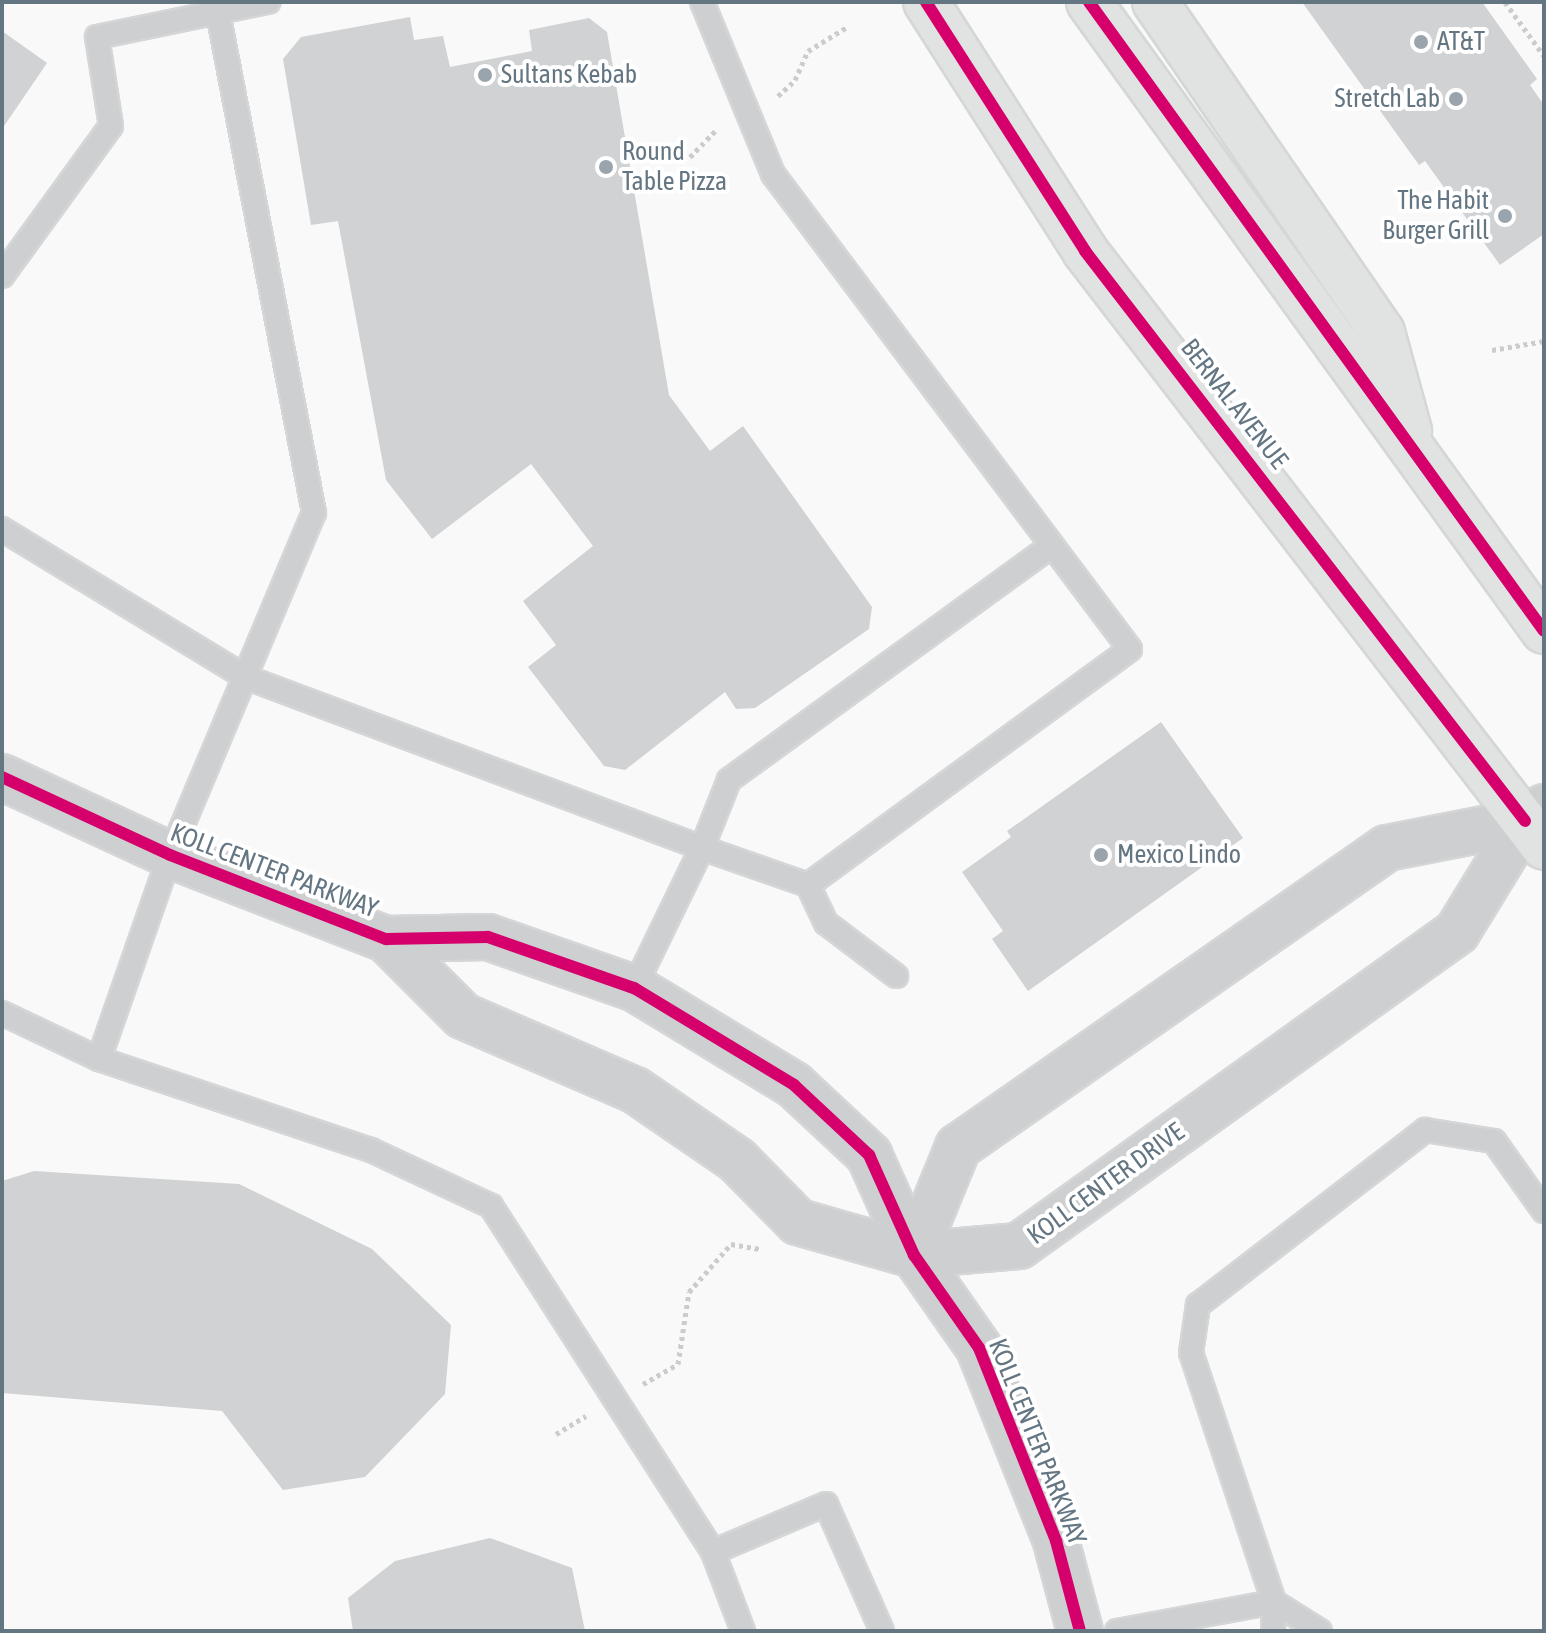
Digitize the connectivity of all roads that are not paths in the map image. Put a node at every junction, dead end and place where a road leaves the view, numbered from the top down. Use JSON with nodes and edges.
{"nodes":[{"id":1,"x":268,"y":2,"type":"edge"},
{"id":2,"x":702,"y":2,"type":"edge"},
{"id":3,"x":926,"y":2,"type":"edge"},
{"id":4,"x":1089,"y":2,"type":"edge"},
{"id":5,"x":1155,"y":2,"type":"edge"},
{"id":6,"x":217,"y":7,"type":"edge"},
{"id":7,"x":2,"y":276,"type":"edge"},
{"id":8,"x":1415,"y":457,"type":"junction"},
{"id":9,"x":2,"y":529,"type":"edge"},
{"id":10,"x":1052,"y":545,"type":"junction"},
{"id":11,"x":1544,"y":631,"type":"edge"},
{"id":12,"x":245,"y":677,"type":"junction"},
{"id":13,"x":2,"y":777,"type":"edge"},
{"id":14,"x":1538,"y":825,"type":"edge"},
{"id":15,"x":702,"y":848,"type":"junction"},
{"id":16,"x":170,"y":855,"type":"junction"},
{"id":17,"x":808,"y":885,"type":"junction"},
{"id":18,"x":386,"y":939,"type":"junction"},
{"id":19,"x":896,"y":976,"type":"dead end"},
{"id":20,"x":634,"y":988,"type":"junction"},
{"id":21,"x":2,"y":1013,"type":"edge"},
{"id":22,"x":99,"y":1059,"type":"junction"},
{"id":23,"x":1544,"y":1211,"type":"edge"},
{"id":24,"x":914,"y":1255,"type":"junction"},
{"id":25,"x":713,"y":1552,"type":"junction"},
{"id":26,"x":1274,"y":1602,"type":"junction"},
{"id":27,"x":743,"y":1631,"type":"edge"},
{"id":28,"x":882,"y":1631,"type":"edge"},
{"id":29,"x":1080,"y":1631,"type":"edge"},
{"id":30,"x":1117,"y":1631,"type":"edge"},
{"id":31,"x":1273,"y":1631,"type":"edge"},
{"id":32,"x":1320,"y":1631,"type":"edge"}],
"edges":[{"from":1,"to":6,"type":"lane"},
{"from":2,"to":10,"type":"lane"},
{"from":3,"to":14,"type":"main road","name":"BERNAL AVENUE"},
{"from":4,"to":8,"type":"main road"},
{"from":5,"to":8,"type":"main road"},
{"from":6,"to":7,"type":"lane"},
{"from":6,"to":12,"type":"lane"},
{"from":8,"to":11,"type":"main road"},
{"from":9,"to":12,"type":"lane"},
{"from":10,"to":15,"type":"lane"},
{"from":10,"to":17,"type":"lane"},
{"from":12,"to":15,"type":"lane"},
{"from":12,"to":16,"type":"lane"},
{"from":13,"to":16,"type":"street","name":"KOLL CENTER PARKWAY"},
{"from":14,"to":24,"type":"street","name":"KOLL CENTER DRIVE"},
{"from":14,"to":24,"type":"street"},
{"from":15,"to":17,"type":"lane"},
{"from":15,"to":20,"type":"lane"},
{"from":16,"to":18,"type":"street","name":"KOLL CENTER PARKWAY"},
{"from":16,"to":22,"type":"lane"},
{"from":17,"to":19,"type":"lane"},
{"from":18,"to":20,"type":"street","name":"KOLL CENTER PARKWAY"},
{"from":18,"to":24,"type":"street","name":"KOLL CENTER PARKWAY"},
{"from":20,"to":24,"type":"street","name":"KOLL CENTER PARKWAY"},
{"from":21,"to":22,"type":"lane"},
{"from":22,"to":25,"type":"lane"},
{"from":23,"to":26,"type":"lane"},
{"from":24,"to":29,"type":"street","name":"KOLL CENTER PARKWAY"},
{"from":25,"to":27,"type":"lane"},
{"from":25,"to":28,"type":"lane"},
{"from":26,"to":30,"type":"lane"},
{"from":26,"to":31,"type":"lane"},
{"from":26,"to":32,"type":"lane"}]}
